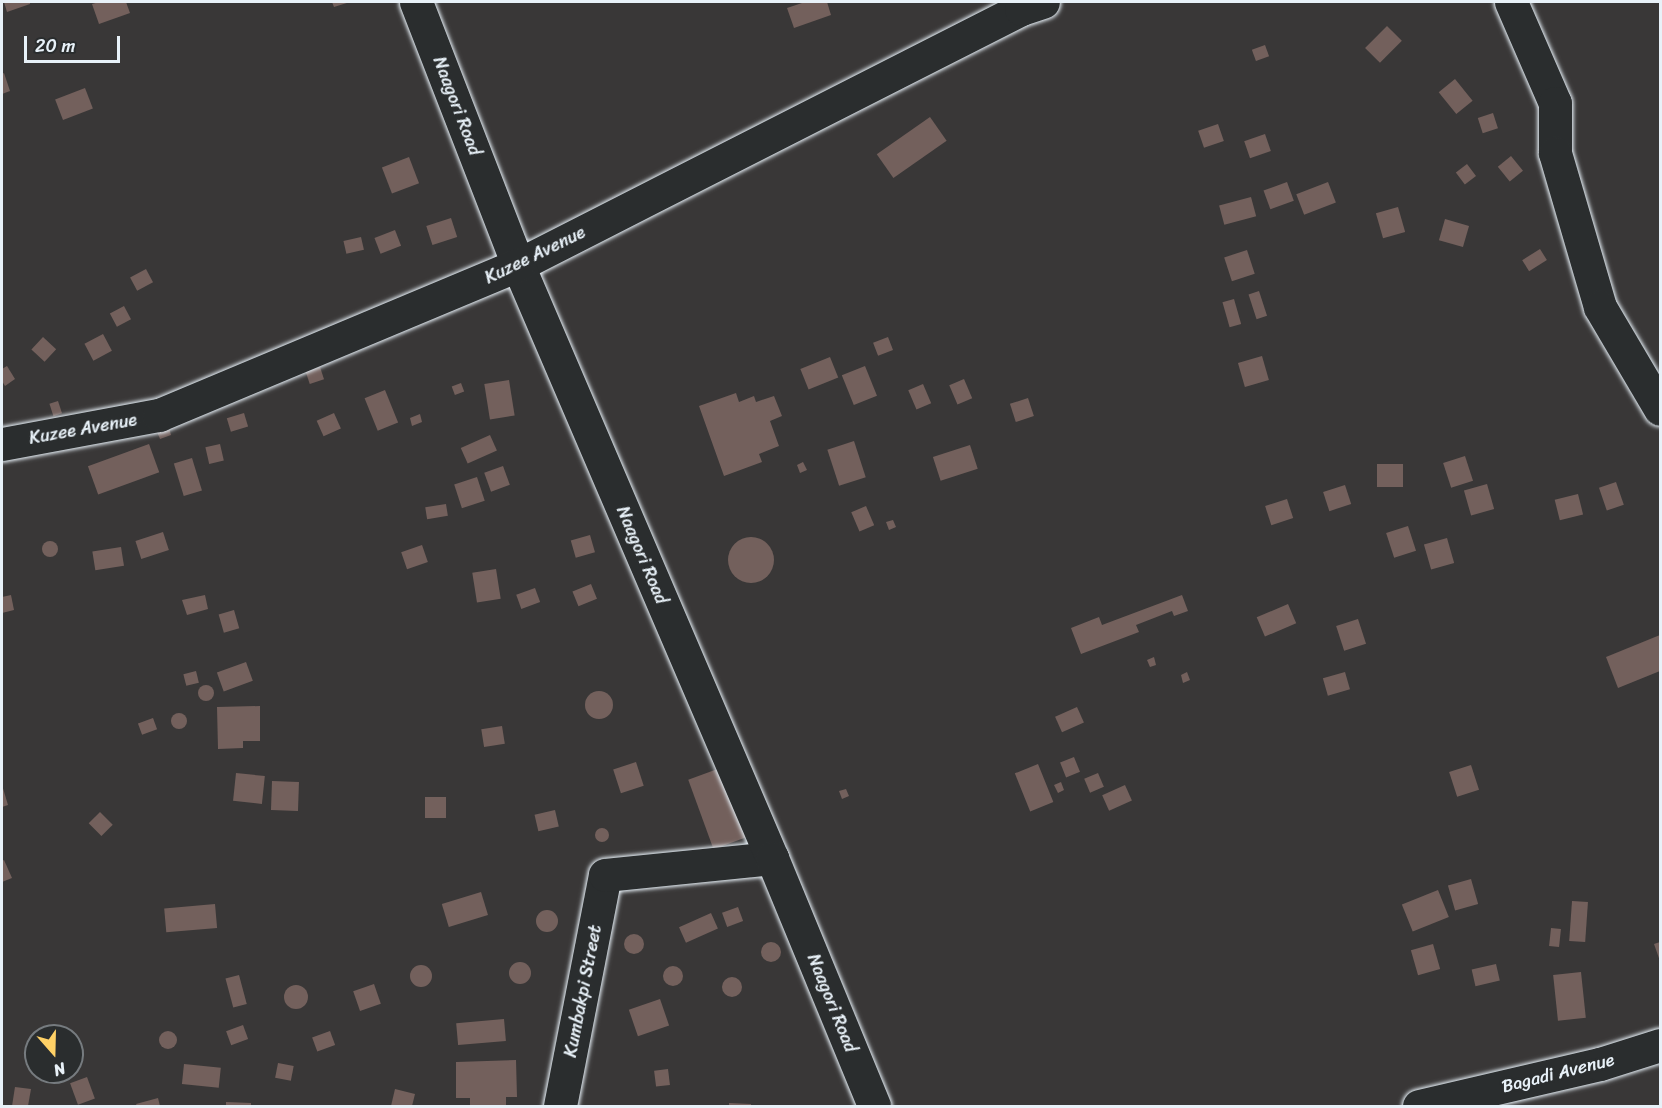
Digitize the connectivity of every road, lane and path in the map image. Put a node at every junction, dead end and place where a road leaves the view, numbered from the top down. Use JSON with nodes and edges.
{"nodes":[{"id":1,"x":416,"y":2,"type":"edge"},
{"id":2,"x":1043,"y":2,"type":"edge"},
{"id":3,"x":1511,"y":2,"type":"edge"},
{"id":4,"x":518,"y":265,"type":"junction"},
{"id":5,"x":1660,"y":409,"type":"edge"},
{"id":6,"x":2,"y":444,"type":"edge"},
{"id":7,"x":772,"y":858,"type":"junction"},
{"id":8,"x":1660,"y":1045,"type":"edge"},
{"id":9,"x":561,"y":1107,"type":"edge"},
{"id":10,"x":874,"y":1107,"type":"edge"},
{"id":11,"x":1419,"y":1107,"type":"edge"}],
"edges":[{"from":1,"to":4,"type":"street","name":"Naagori Road"},
{"from":2,"to":4,"type":"street","name":"Kuzee Avenue"},
{"from":3,"to":5,"type":"street"},
{"from":4,"to":6,"type":"street","name":"Kuzee Avenue"},
{"from":4,"to":7,"type":"street","name":"Naagori Road"},
{"from":7,"to":9,"type":"street","name":"Kumbakpi Street"},
{"from":7,"to":10,"type":"street","name":"Naagori Road"},
{"from":8,"to":11,"type":"street","name":"Bagadi Avenue"}]}
